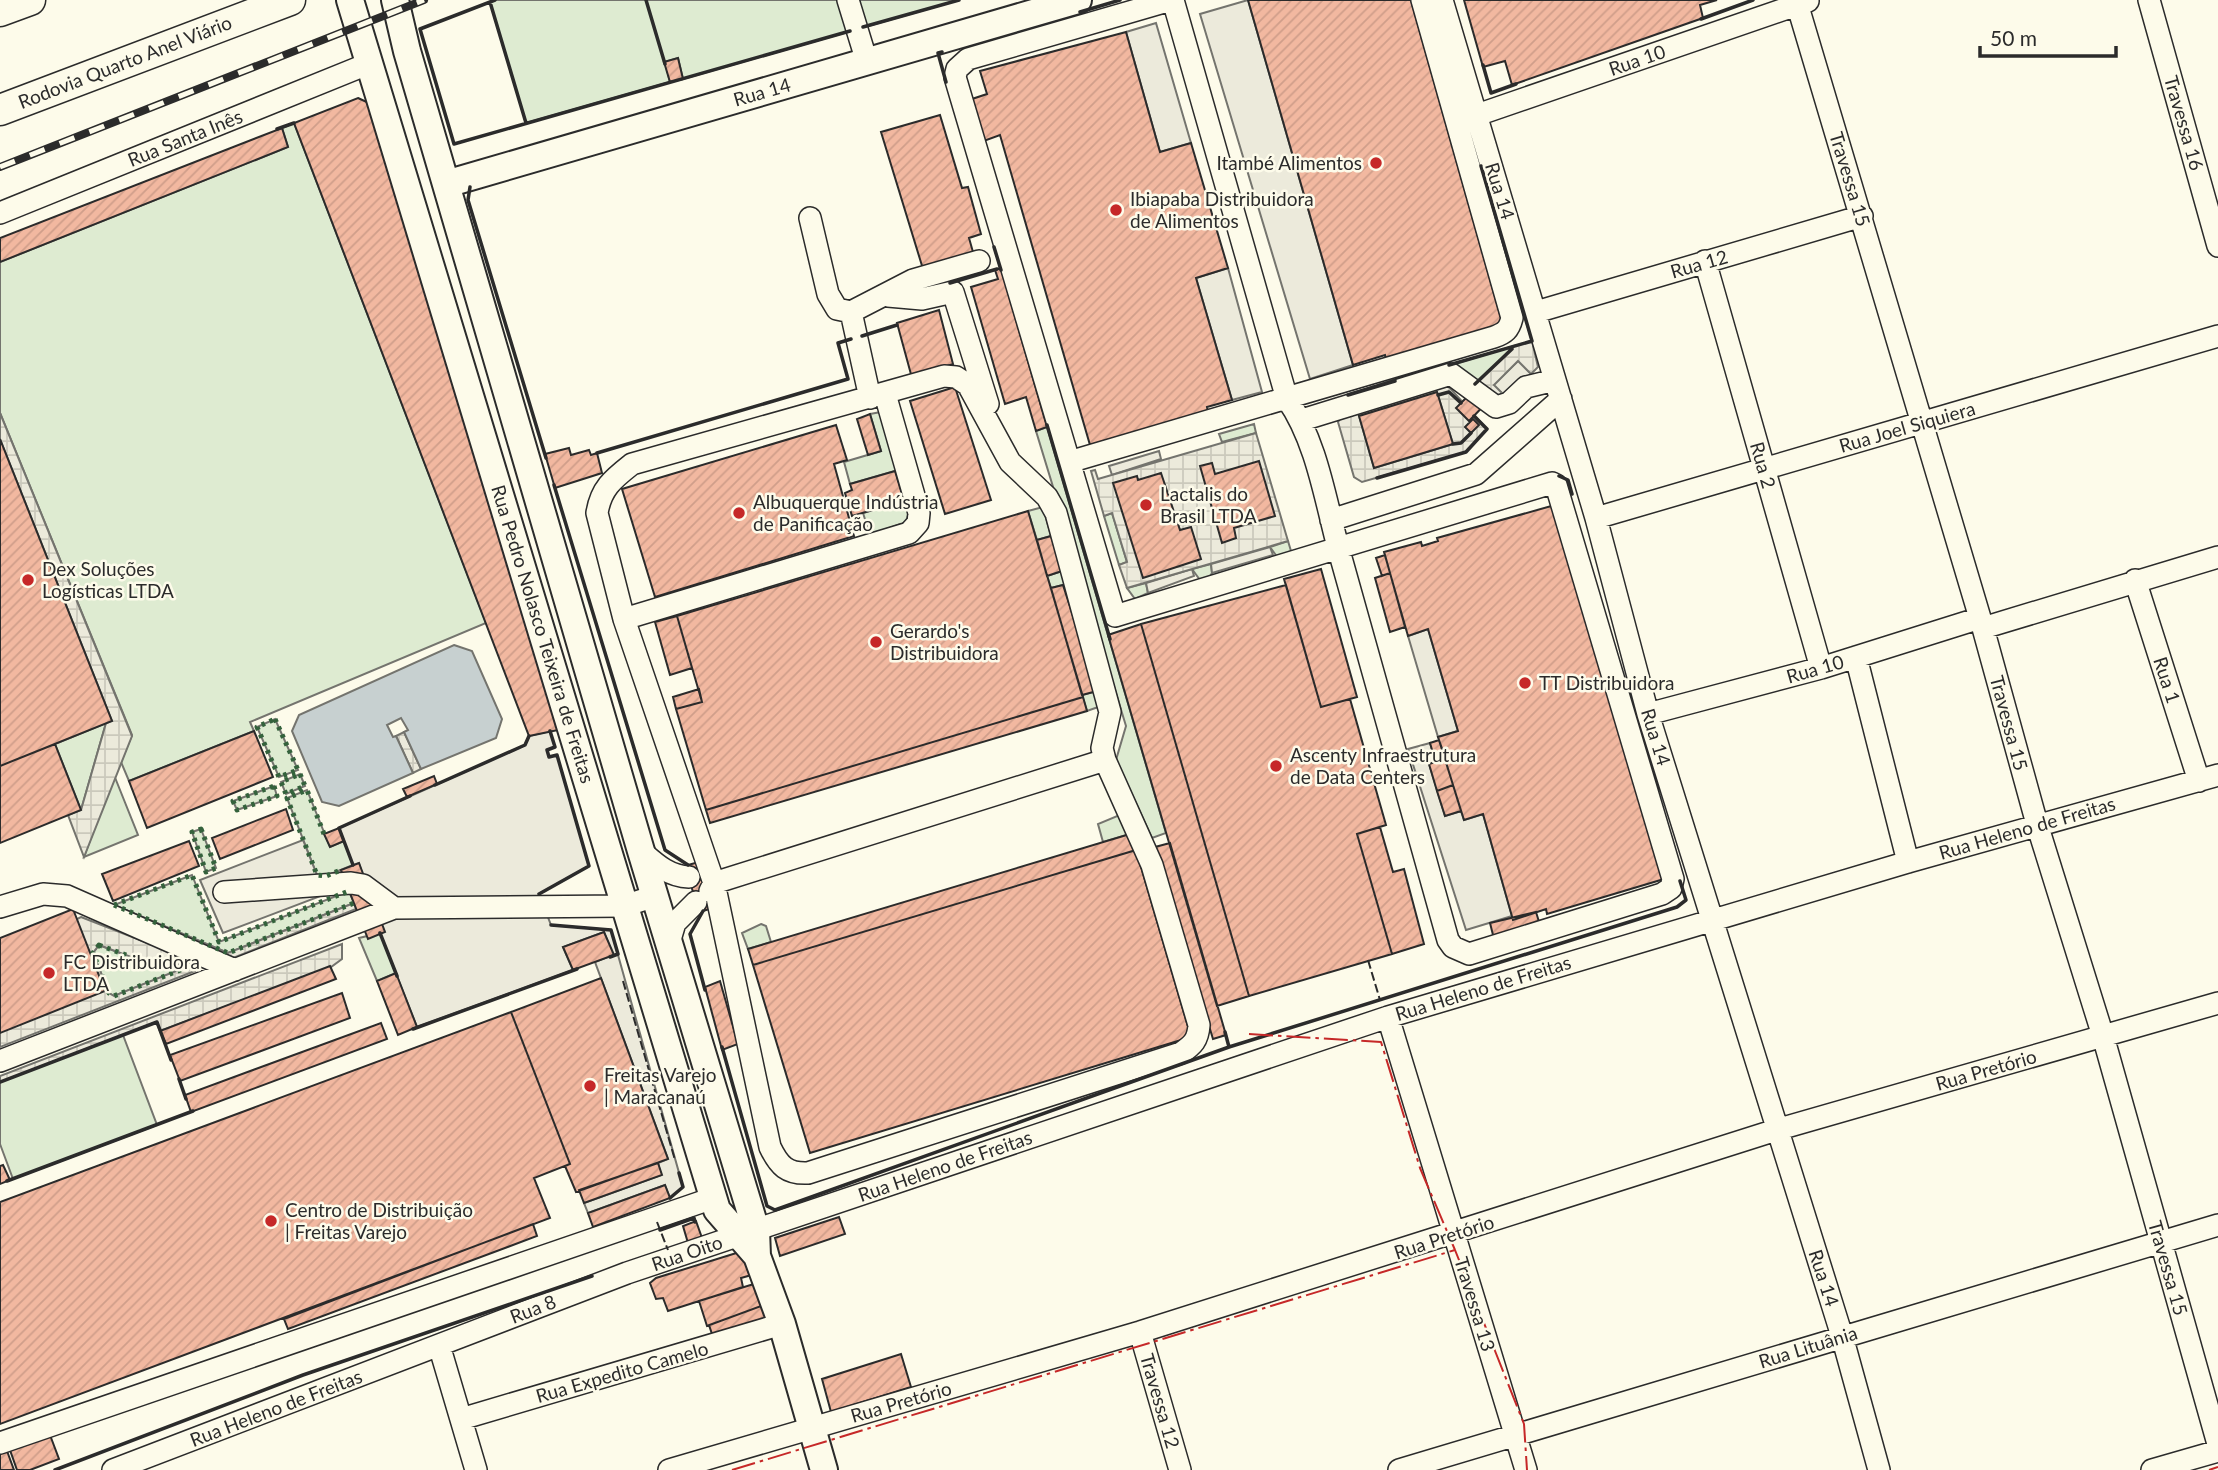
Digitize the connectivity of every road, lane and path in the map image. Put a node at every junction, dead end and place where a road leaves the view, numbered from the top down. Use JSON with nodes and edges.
{"nodes":[{"id":1,"x":30,"y":0,"type":"edge"},
{"id":2,"x":290,"y":0,"type":"edge"},
{"id":3,"x":350,"y":0,"type":"edge"},
{"id":4,"x":395,"y":0,"type":"edge"},
{"id":5,"x":848,"y":0,"type":"edge"},
{"id":6,"x":1077,"y":0,"type":"edge"},
{"id":7,"x":1172,"y":0,"type":"edge"},
{"id":8,"x":1422,"y":0,"type":"edge"},
{"id":9,"x":1442,"y":0,"type":"edge"},
{"id":10,"x":2149,"y":0,"type":"edge"},
{"id":11,"x":1801,"y":1,"type":"edge"},
{"id":12,"x":0,"y":11,"type":"edge"},
{"id":13,"x":867,"y":62,"type":"junction"},
{"id":14,"x":370,"y":63,"type":"junction"},
{"id":15,"x":0,"y":110,"type":"edge"},
{"id":16,"x":1477,"y":116,"type":"junction"},
{"id":17,"x":446,"y":184,"type":"junction"},
{"id":18,"x":0,"y":213,"type":"edge"},
{"id":19,"x":1862,"y":216,"type":"junction"},
{"id":20,"x":810,"y":218,"type":"dead end"},
{"id":21,"x":2218,"y":246,"type":"edge"},
{"id":22,"x":979,"y":261,"type":"dead end"},
{"id":23,"x":1705,"y":261,"type":"junction"},
{"id":24,"x":888,"y":296,"type":"junction"},
{"id":25,"x":851,"y":312,"type":"junction"},
{"id":26,"x":1536,"y":312,"type":"junction"},
{"id":27,"x":2218,"y":336,"type":"edge"},
{"id":28,"x":1558,"y":390,"type":"junction"},
{"id":29,"x":877,"y":396,"type":"junction"},
{"id":30,"x":1287,"y":398,"type":"junction"},
{"id":31,"x":1302,"y":420,"type":"junction"},
{"id":32,"x":1921,"y":423,"type":"junction"},
{"id":33,"x":998,"y":437,"type":"junction"},
{"id":34,"x":1069,"y":462,"type":"junction"},
{"id":35,"x":1763,"y":468,"type":"junction"},
{"id":36,"x":538,"y":500,"type":"junction"},
{"id":37,"x":506,"y":508,"type":"junction"},
{"id":38,"x":1596,"y":517,"type":"junction"},
{"id":39,"x":1331,"y":520,"type":"junction"},
{"id":40,"x":1338,"y":547,"type":"junction"},
{"id":41,"x":2218,"y":557,"type":"edge"},
{"id":42,"x":2135,"y":580,"type":"junction"},
{"id":43,"x":624,"y":619,"type":"junction"},
{"id":44,"x":1982,"y":623,"type":"junction"},
{"id":45,"x":1856,"y":657,"type":"junction"},
{"id":46,"x":1821,"y":668,"type":"junction"},
{"id":47,"x":1648,"y":714,"type":"junction"},
{"id":48,"x":1105,"y":760,"type":"junction"},
{"id":49,"x":2208,"y":778,"type":"edge"},
{"id":50,"x":2037,"y":824,"type":"junction"},
{"id":51,"x":641,"y":850,"type":"junction"},
{"id":52,"x":1908,"y":862,"type":"junction"},
{"id":53,"x":703,"y":886,"type":"junction"},
{"id":54,"x":224,"y":892,"type":"dead end"},
{"id":55,"x":654,"y":896,"type":"junction"},
{"id":56,"x":624,"y":906,"type":"junction"},
{"id":57,"x":0,"y":908,"type":"edge"},
{"id":58,"x":394,"y":908,"type":"junction"},
{"id":59,"x":1714,"y":919,"type":"junction"},
{"id":60,"x":669,"y":943,"type":"junction"},
{"id":61,"x":235,"y":970,"type":"junction"},
{"id":62,"x":2218,"y":1003,"type":"edge"},
{"id":63,"x":1388,"y":1017,"type":"junction"},
{"id":64,"x":2103,"y":1036,"type":"junction"},
{"id":65,"x":0,"y":1061,"type":"edge"},
{"id":66,"x":1776,"y":1130,"type":"junction"},
{"id":67,"x":713,"y":1198,"type":"junction"},
{"id":68,"x":2218,"y":1224,"type":"edge"},
{"id":69,"x":1454,"y":1234,"type":"junction"},
{"id":70,"x":749,"y":1238,"type":"junction"},
{"id":71,"x":2160,"y":1242,"type":"junction"},
{"id":72,"x":627,"y":1273,"type":"joint"},
{"id":73,"x":782,"y":1324,"type":"junction"},
{"id":74,"x":1140,"y":1332,"type":"junction"},
{"id":75,"x":1843,"y":1336,"type":"junction"},
{"id":76,"x":439,"y":1345,"type":"junction"},
{"id":77,"x":461,"y":1419,"type":"junction"},
{"id":78,"x":812,"y":1428,"type":"junction"},
{"id":79,"x":1516,"y":1434,"type":"junction"},
{"id":80,"x":0,"y":1443,"type":"edge"},
{"id":81,"x":2218,"y":1444,"type":"edge"},
{"id":82,"x":2218,"y":1451,"type":"edge"},
{"id":83,"x":113,"y":1470,"type":"edge"},
{"id":84,"x":476,"y":1470,"type":"edge"},
{"id":85,"x":669,"y":1470,"type":"edge"},
{"id":86,"x":824,"y":1470,"type":"edge"},
{"id":87,"x":1180,"y":1470,"type":"edge"},
{"id":88,"x":1399,"y":1470,"type":"edge"},
{"id":89,"x":1526,"y":1470,"type":"edge"},
{"id":90,"x":1879,"y":1470,"type":"edge"},
{"id":91,"x":2152,"y":1470,"type":"edge"}],
"edges":[{"from":1,"to":12,"type":"highway"},
{"from":2,"to":15,"type":"highway","name":"Rodovia Quarto Anel Viário"},
{"from":3,"to":14,"type":"main road","name":"Rua Pedro Nolasco Teixeira de Freitas"},
{"from":4,"to":17,"type":"main road","name":"Rua Pedro Nolasco Teixeira de Freitas"},
{"from":5,"to":13,"type":"street"},
{"from":6,"to":13,"type":"main road","name":"Rua 14"},
{"from":7,"to":30,"type":"street"},
{"from":7,"to":34,"type":"street"},
{"from":8,"to":30,"type":"street"},
{"from":9,"to":16,"type":"street","name":"Rua 14"},
{"from":10,"to":21,"type":"street","name":"Travessa 16"},
{"from":11,"to":16,"type":"street","name":"Rua 10"},
{"from":11,"to":19,"type":"street","name":"Travessa 15"},
{"from":13,"to":17,"type":"main road","name":"Rua 14"},
{"from":14,"to":18,"type":"street","name":"Rua Santa Inês"},
{"from":14,"to":37,"type":"main road","name":"Rua Pedro Nolasco Teixeira de Freitas"},
{"from":16,"to":26,"type":"street","name":"Rua 14"},
{"from":17,"to":36,"type":"main road","name":"Rua Pedro Nolasco Teixeira de Freitas"},
{"from":19,"to":23,"type":"street","name":"Rua 12"},
{"from":19,"to":32,"type":"street","name":"Travessa 15"},
{"from":20,"to":25,"type":"street"},
{"from":22,"to":24,"type":"street"},
{"from":23,"to":26,"type":"street","name":"Rua 12"},
{"from":23,"to":35,"type":"street","name":"Rua 2"},
{"from":24,"to":25,"type":"street"},
{"from":24,"to":33,"type":"street"},
{"from":25,"to":29,"type":"street"},
{"from":26,"to":28,"type":"street","name":"Rua 14"},
{"from":27,"to":32,"type":"street","name":"Rua Joel Siquiera"},
{"from":28,"to":31,"type":"street"},
{"from":28,"to":38,"type":"street","name":"Rua 14"},
{"from":28,"to":39,"type":"street"},
{"from":29,"to":33,"type":"street"},
{"from":29,"to":43,"type":"street"},
{"from":29,"to":43,"type":"street"},
{"from":30,"to":31,"type":"street"},
{"from":30,"to":34,"type":"street"},
{"from":31,"to":39,"type":"street"},
{"from":32,"to":35,"type":"street","name":"Rua Joel Siquiera"},
{"from":32,"to":44,"type":"street","name":"Travessa 15"},
{"from":33,"to":48,"type":"street"},
{"from":34,"to":40,"type":"street"},
{"from":35,"to":38,"type":"street","name":"Rua Joel Siquiera"},
{"from":35,"to":46,"type":"street","name":"Rua 2"},
{"from":36,"to":37,"type":"main road"},
{"from":36,"to":51,"type":"main road","name":"Rua Pedro Nolasco Teixeira de Freitas"},
{"from":37,"to":56,"type":"main road","name":"Rua Pedro Nolasco Teixeira de Freitas"},
{"from":38,"to":47,"type":"street","name":"Rua 14"},
{"from":39,"to":40,"type":"street"},
{"from":40,"to":40,"type":"street"},
{"from":41,"to":42,"type":"street","name":"Rua 10"},
{"from":42,"to":44,"type":"street","name":"Rua 10"},
{"from":42,"to":49,"type":"street","name":"Rua 1"},
{"from":43,"to":53,"type":"street"},
{"from":44,"to":45,"type":"street","name":"Rua 10"},
{"from":44,"to":50,"type":"street","name":"Travessa 15"},
{"from":45,"to":46,"type":"street","name":"Rua 10"},
{"from":45,"to":52,"type":"street"},
{"from":46,"to":47,"type":"street","name":"Rua 10"},
{"from":47,"to":59,"type":"street","name":"Rua 14"},
{"from":48,"to":53,"type":"street"},
{"from":48,"to":53,"type":"street"},
{"from":49,"to":50,"type":"street","name":"Rua Heleno de Freitas"},
{"from":50,"to":52,"type":"street","name":"Rua Heleno de Freitas"},
{"from":50,"to":64,"type":"street","name":"Travessa 15"},
{"from":51,"to":53,"type":"street"},
{"from":51,"to":55,"type":"main road","name":"Rua Pedro Nolasco Teixeira de Freitas"},
{"from":52,"to":59,"type":"street","name":"Rua Heleno de Freitas"},
{"from":53,"to":60,"type":"street"},
{"from":54,"to":58,"type":"street"},
{"from":55,"to":56,"type":"street"},
{"from":55,"to":60,"type":"main road","name":"Rua Pedro Nolasco Teixeira de Freitas"},
{"from":56,"to":58,"type":"street"},
{"from":56,"to":67,"type":"main road","name":"Rua Pedro Nolasco Teixeira de Freitas"},
{"from":57,"to":61,"type":"street"},
{"from":58,"to":61,"type":"street"},
{"from":59,"to":63,"type":"street","name":"Rua Heleno de Freitas"},
{"from":59,"to":66,"type":"street","name":"Rua 14"},
{"from":60,"to":70,"type":"main road","name":"Rua Pedro Nolasco Teixeira de Freitas"},
{"from":61,"to":65,"type":"street"},
{"from":62,"to":64,"type":"street","name":"Rua Pretório"},
{"from":63,"to":69,"type":"street","name":"Travessa 13"},
{"from":63,"to":70,"type":"street","name":"Rua Heleno de Freitas"},
{"from":64,"to":66,"type":"street","name":"Rua Pretório"},
{"from":64,"to":71,"type":"street","name":"Travessa 15"},
{"from":66,"to":69,"type":"street","name":"Rua Pretório"},
{"from":66,"to":75,"type":"street","name":"Rua 14"},
{"from":67,"to":70,"type":"main road","name":"Rua Pedro Nolasco Teixeira de Freitas"},
{"from":67,"to":80,"type":"street"},
{"from":68,"to":71,"type":"street","name":"Rua Lituânia"},
{"from":69,"to":74,"type":"street","name":"Rua Pretório"},
{"from":69,"to":79,"type":"street","name":"Travessa 13"},
{"from":70,"to":72,"type":"street","name":"Rua Oito"},
{"from":70,"to":73,"type":"main road","name":"Rua Pedro Nolasco Teixeira de Freitas"},
{"from":71,"to":75,"type":"street","name":"Rua Lituânia"},
{"from":71,"to":81,"type":"street","name":"Travessa 15"},
{"from":72,"to":76,"type":"street","name":"Rua 8"},
{"from":73,"to":77,"type":"street","name":"Rua Expedito Camelo"},
{"from":73,"to":78,"type":"main road","name":"Rua Pedro Nolasco Teixeira de Freitas"},
{"from":74,"to":78,"type":"street","name":"Rua Pretório"},
{"from":74,"to":87,"type":"street","name":"Travessa 12"},
{"from":75,"to":79,"type":"street","name":"Rua Lituânia"},
{"from":75,"to":90,"type":"street","name":"Rua 14"},
{"from":76,"to":77,"type":"street"},
{"from":76,"to":83,"type":"street","name":"Rua Heleno de Freitas"},
{"from":77,"to":84,"type":"street"},
{"from":78,"to":85,"type":"street","name":"Rua Pretório"},
{"from":78,"to":86,"type":"main road","name":"Rua Pedro Nolasco Teixeira de Freitas"},
{"from":79,"to":88,"type":"street","name":"Rua Lituânia"},
{"from":79,"to":89,"type":"street","name":"Travessa 13"},
{"from":82,"to":91,"type":"street"}]}
